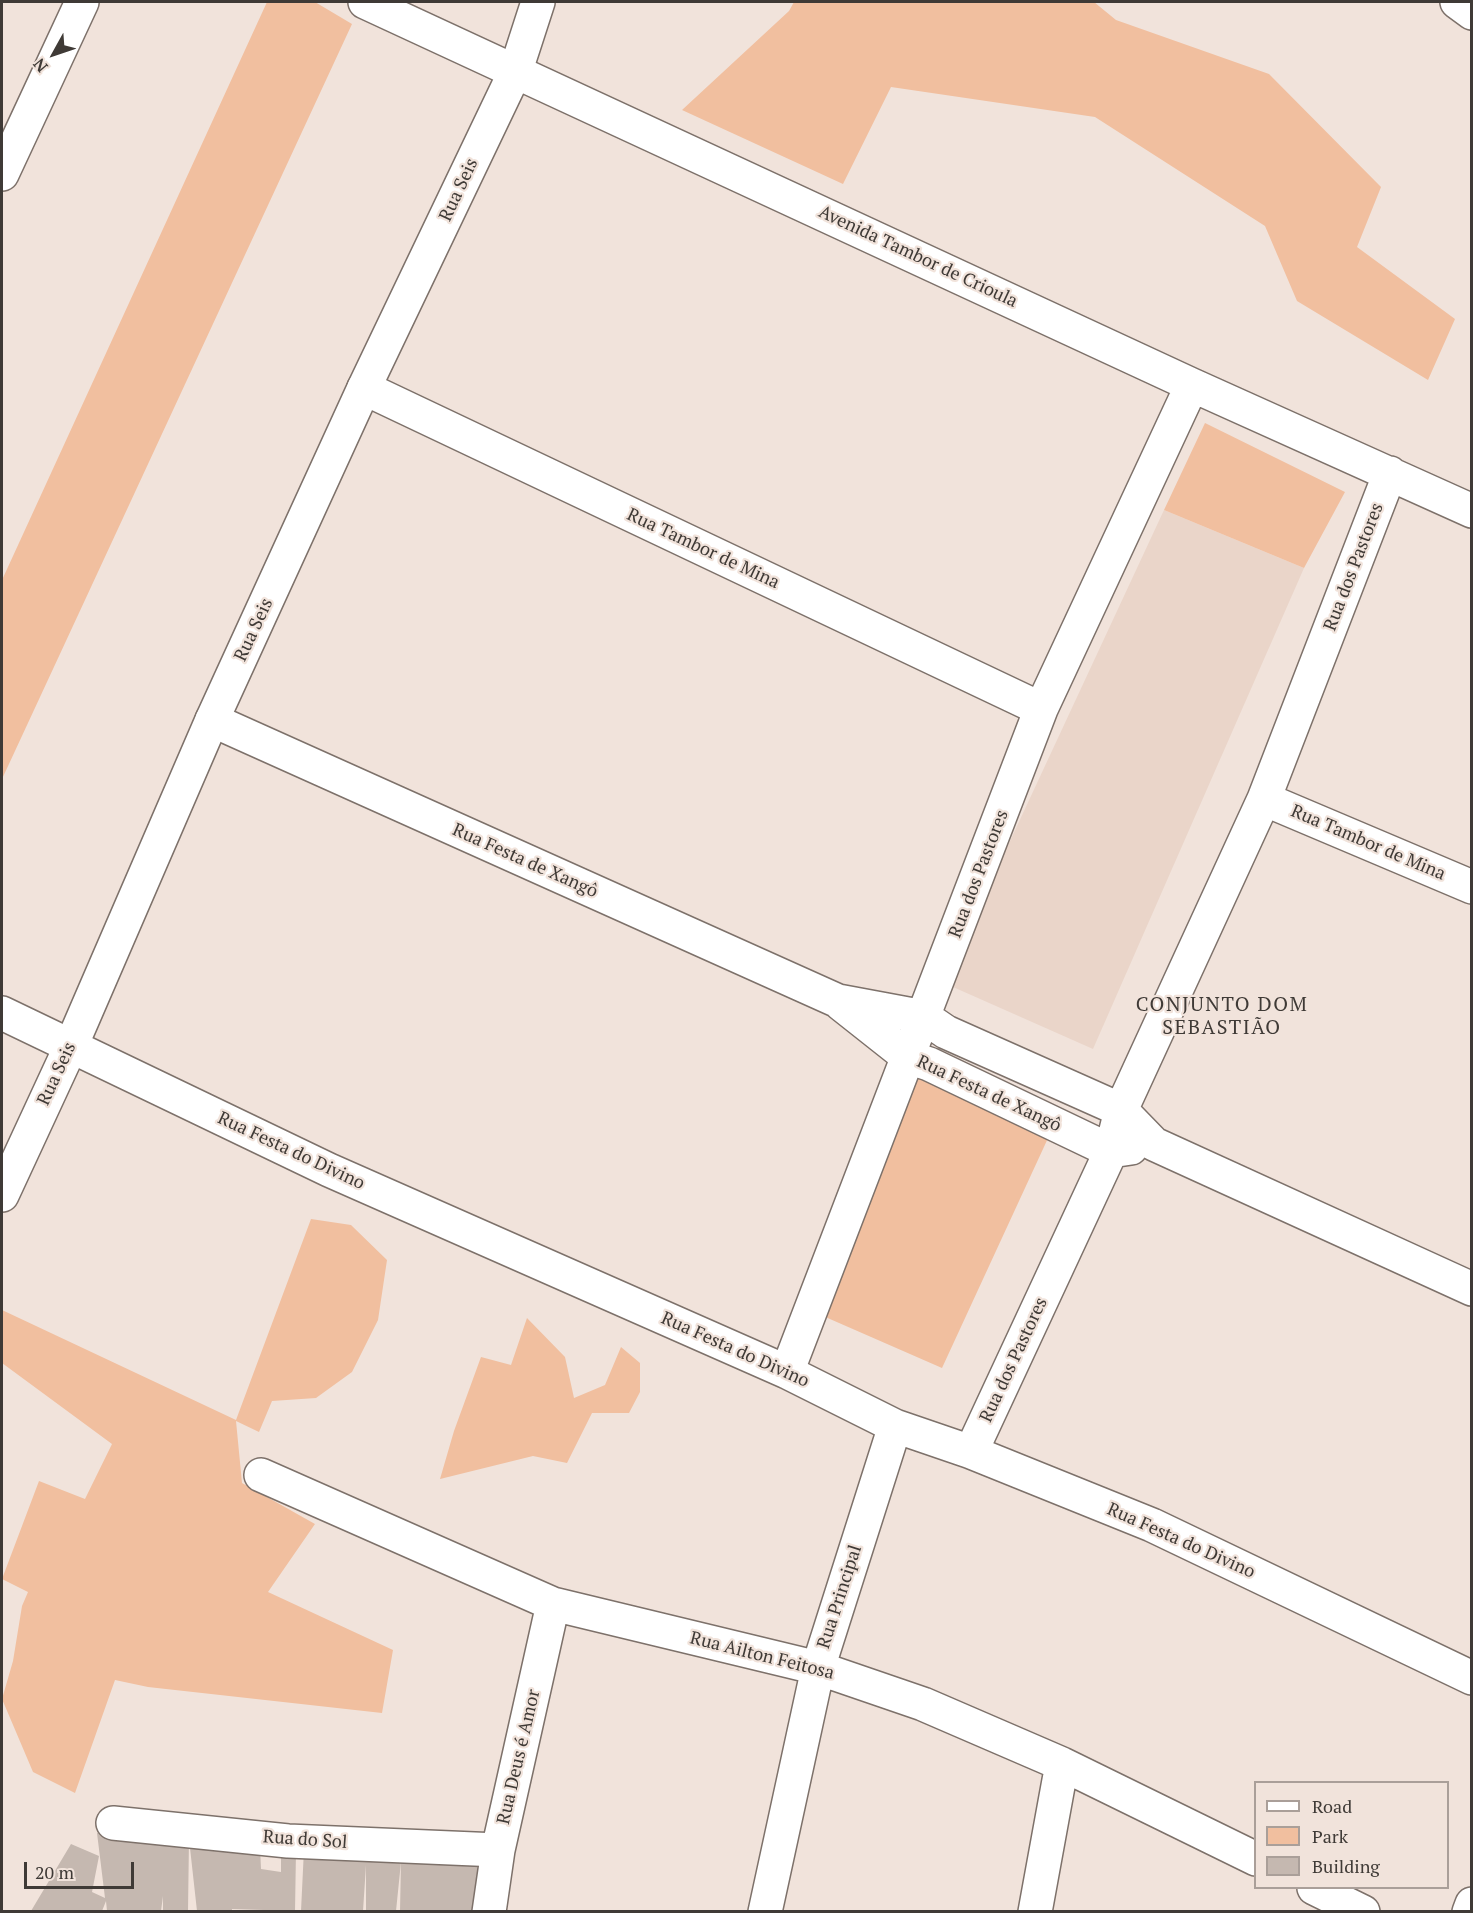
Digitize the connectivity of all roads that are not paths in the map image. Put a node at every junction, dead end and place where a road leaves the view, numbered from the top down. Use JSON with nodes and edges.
{"nodes":[{"id":1,"x":82,"y":2,"type":"edge"},
{"id":2,"x":365,"y":2,"type":"edge"},
{"id":3,"x":538,"y":2,"type":"edge"},
{"id":4,"x":1457,"y":2,"type":"edge"},
{"id":5,"x":1472,"y":13,"type":"edge"},
{"id":6,"x":516,"y":70,"type":"junction"},
{"id":7,"x":2,"y":174,"type":"edge"},
{"id":8,"x":1192,"y":385,"type":"junction"},
{"id":9,"x":364,"y":388,"type":"junction"},
{"id":10,"x":1390,"y":473,"type":"junction"},
{"id":11,"x":1472,"y":511,"type":"edge"},
{"id":12,"x":1041,"y":709,"type":"junction"},
{"id":13,"x":212,"y":720,"type":"junction"},
{"id":14,"x":1263,"y":799,"type":"junction"},
{"id":15,"x":1472,"y":887,"type":"edge"},
{"id":16,"x":838,"y":1001,"type":"junction"},
{"id":17,"x":2,"y":1013,"type":"edge"},
{"id":18,"x":924,"y":1017,"type":"junction"},
{"id":19,"x":70,"y":1046,"type":"junction"},
{"id":20,"x":908,"y":1057,"type":"junction"},
{"id":21,"x":1121,"y":1110,"type":"junction"},
{"id":22,"x":1154,"y":1144,"type":"junction"},
{"id":23,"x":1111,"y":1151,"type":"junction"},
{"id":24,"x":2,"y":1195,"type":"edge"},
{"id":25,"x":1472,"y":1288,"type":"edge"},
{"id":26,"x":787,"y":1372,"type":"junction"},
{"id":27,"x":895,"y":1426,"type":"junction"},
{"id":28,"x":971,"y":1452,"type":"junction"},
{"id":29,"x":261,"y":1475,"type":"dead end"},
{"id":30,"x":553,"y":1604,"type":"junction"},
{"id":31,"x":818,"y":1668,"type":"junction"},
{"id":32,"x":1472,"y":1678,"type":"edge"},
{"id":33,"x":1062,"y":1764,"type":"junction"},
{"id":34,"x":113,"y":1823,"type":"dead end"},
{"id":35,"x":498,"y":1850,"type":"junction"},
{"id":36,"x":1254,"y":1858,"type":"edge"},
{"id":37,"x":1318,"y":1889,"type":"edge"},
{"id":38,"x":1472,"y":1904,"type":"edge"},
{"id":39,"x":489,"y":1911,"type":"edge"},
{"id":40,"x":765,"y":1911,"type":"edge"},
{"id":41,"x":1035,"y":1911,"type":"edge"},
{"id":42,"x":1363,"y":1911,"type":"edge"},
{"id":43,"x":1469,"y":1911,"type":"edge"}],
"edges":[{"from":1,"to":7,"type":"street"},
{"from":2,"to":6,"type":"street","name":"Avenida Tambor de Crioula"},
{"from":3,"to":6,"type":"street","name":"Rua Seis"},
{"from":4,"to":5,"type":"street"},
{"from":6,"to":8,"type":"street","name":"Avenida Tambor de Crioula"},
{"from":6,"to":9,"type":"street","name":"Rua Seis"},
{"from":8,"to":10,"type":"street","name":"Avenida Tambor de Crioula"},
{"from":8,"to":12,"type":"street","name":"Rua dos Pastores"},
{"from":9,"to":12,"type":"street","name":"Rua Tambor de Mina"},
{"from":9,"to":13,"type":"street","name":"Rua Seis"},
{"from":10,"to":11,"type":"street","name":"Avenida Tambor de Crioula"},
{"from":10,"to":14,"type":"street","name":"Rua dos Pastores"},
{"from":12,"to":18,"type":"street","name":"Rua dos Pastores"},
{"from":13,"to":16,"type":"street","name":"Rua Festa de Xangô"},
{"from":13,"to":19,"type":"street","name":"Rua Seis"},
{"from":14,"to":15,"type":"street","name":"Rua Tambor de Mina"},
{"from":14,"to":21,"type":"street","name":"Rua dos Pastores"},
{"from":16,"to":18,"type":"street","name":"Rua Festa de Xangô"},
{"from":16,"to":20,"type":"street","name":"Rua Festa de Xangô"},
{"from":17,"to":19,"type":"street","name":"Rua Festa do Divino"},
{"from":18,"to":20,"type":"street","name":"Rua dos Pastores"},
{"from":18,"to":21,"type":"street","name":"Rua Festa de Xangô"},
{"from":19,"to":24,"type":"street","name":"Rua Seis"},
{"from":19,"to":26,"type":"street","name":"Rua Festa do Divino"},
{"from":20,"to":23,"type":"street","name":"Rua Festa de Xangô"},
{"from":20,"to":26,"type":"street","name":"Rua dos Pastores"},
{"from":21,"to":22,"type":"street","name":"Rua Festa de Xangô"},
{"from":21,"to":23,"type":"street","name":"Rua dos Pastores"},
{"from":22,"to":23,"type":"street"},
{"from":22,"to":25,"type":"street","name":"Rua Festa de Xangô"},
{"from":23,"to":28,"type":"street","name":"Rua dos Pastores"},
{"from":26,"to":27,"type":"street","name":"Rua Festa do Divino"},
{"from":27,"to":28,"type":"street","name":"Rua Festa do Divino"},
{"from":27,"to":31,"type":"street","name":"Rua Principal"},
{"from":28,"to":32,"type":"street","name":"Rua Festa do Divino"},
{"from":29,"to":30,"type":"street","name":"Rua Ailton Feitosa"},
{"from":30,"to":31,"type":"street","name":"Rua Ailton Feitosa"},
{"from":30,"to":35,"type":"street","name":"Rua Deus é Amor"},
{"from":31,"to":33,"type":"street","name":"Rua Ailton Feitosa"},
{"from":31,"to":40,"type":"street","name":"Rua Principal"},
{"from":33,"to":36,"type":"street","name":"Rua Ailton Feitosa"},
{"from":33,"to":41,"type":"street"},
{"from":34,"to":35,"type":"street","name":"Rua do Sol"},
{"from":35,"to":39,"type":"street","name":"Rua Deus é Amor"},
{"from":37,"to":42,"type":"street"},
{"from":38,"to":43,"type":"street"}]}
